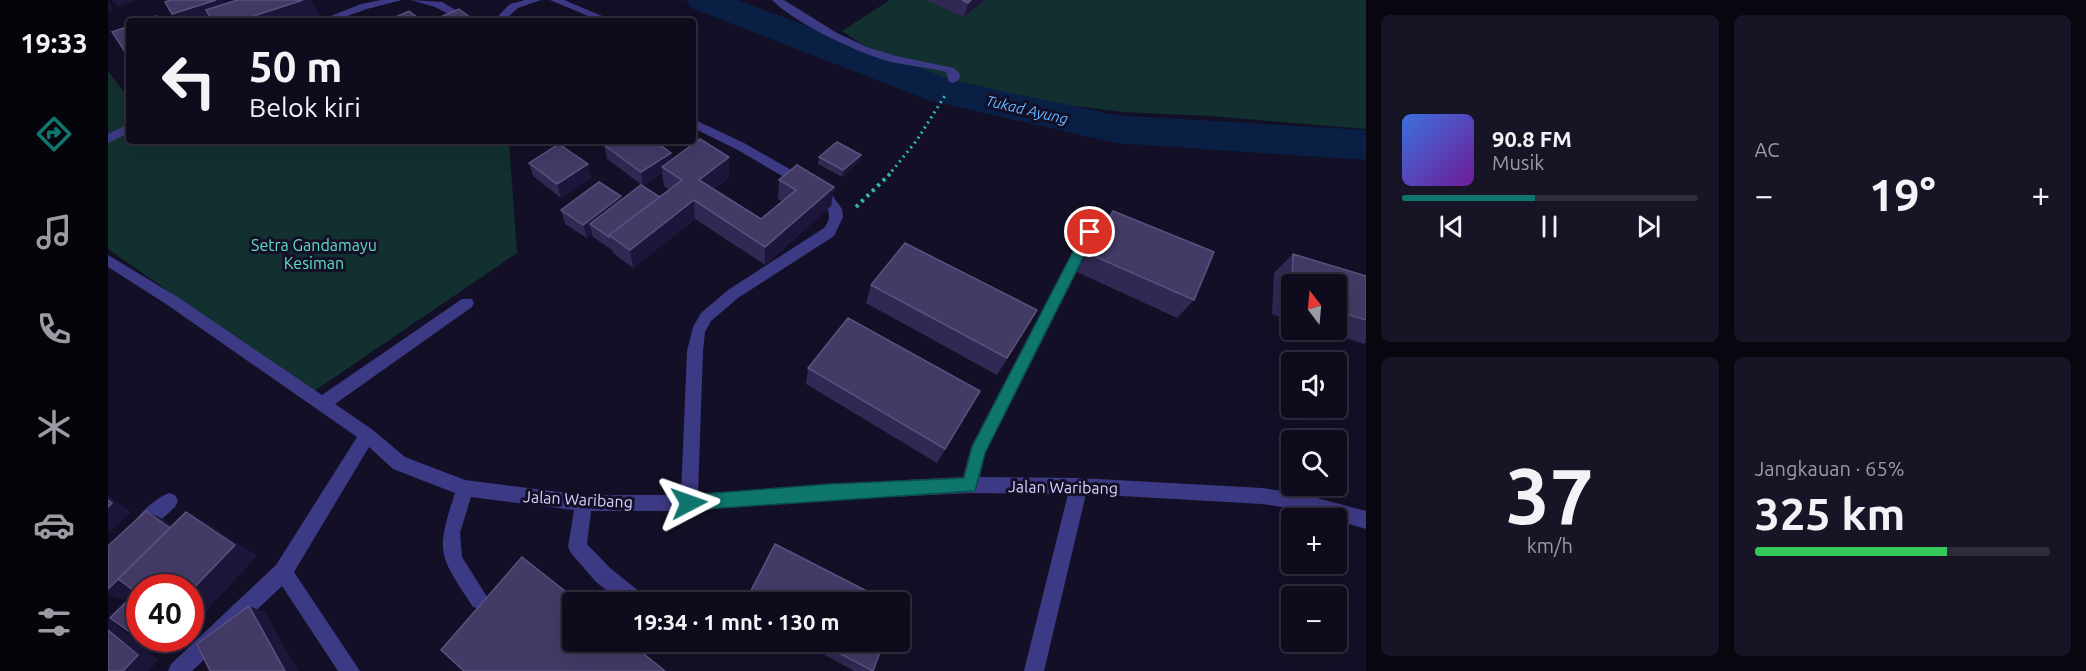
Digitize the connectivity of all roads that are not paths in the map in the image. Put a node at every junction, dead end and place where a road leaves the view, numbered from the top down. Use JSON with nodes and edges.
{"nodes":[{"id":1,"x":398,"y":0,"type":"edge"},
{"id":2,"x":416,"y":0,"type":"edge"},
{"id":3,"x":536,"y":0,"type":"edge"},
{"id":4,"x":555,"y":0,"type":"edge"},
{"id":5,"x":777,"y":0,"type":"edge"},
{"id":6,"x":331,"y":18,"type":"edge"},
{"id":7,"x":464,"y":18,"type":"edge"},
{"id":8,"x":505,"y":18,"type":"edge"},
{"id":9,"x":601,"y":18,"type":"edge"},
{"id":10,"x":953,"y":80,"type":"road end"},
{"id":11,"x":696,"y":124,"type":"edge"},
{"id":12,"x":126,"y":130,"type":"edge"},
{"id":13,"x":108,"y":139,"type":"edge"},
{"id":14,"x":1090,"y":232,"type":"dead end"},
{"id":15,"x":108,"y":260,"type":"edge"},
{"id":16,"x":467,"y":303,"type":"dead end"},
{"id":17,"x":323,"y":404,"type":"junction"},
{"id":18,"x":367,"y":435,"type":"junction"},
{"id":19,"x":970,"y":485,"type":"junction"},
{"id":20,"x":465,"y":488,"type":"junction"},
{"id":21,"x":1077,"y":494,"type":"junction"},
{"id":22,"x":169,"y":501,"type":"dead end"},
{"id":23,"x":584,"y":503,"type":"junction"},
{"id":24,"x":689,"y":503,"type":"junction"},
{"id":25,"x":1366,"y":520,"type":"edge"},
{"id":26,"x":131,"y":537,"type":"edge"},
{"id":27,"x":283,"y":572,"type":"junction"},
{"id":28,"x":625,"y":592,"type":"edge"},
{"id":29,"x":480,"y":600,"type":"dead end"},
{"id":30,"x":178,"y":671,"type":"edge"},
{"id":31,"x":350,"y":671,"type":"edge"},
{"id":32,"x":1034,"y":671,"type":"edge"}],
"edges":[{"from":1,"to":6,"type":"street"},
{"from":2,"to":7,"type":"street"},
{"from":3,"to":8,"type":"street"},
{"from":4,"to":9,"type":"street"},
{"from":5,"to":10,"type":"street"},
{"from":11,"to":24,"type":"street"},
{"from":12,"to":13,"type":"street"},
{"from":14,"to":19,"type":"street"},
{"from":15,"to":17,"type":"street","name":"Jalan Waribang"},
{"from":16,"to":17,"type":"street"},
{"from":17,"to":18,"type":"street","name":"Jalan Waribang"},
{"from":18,"to":20,"type":"street","name":"Jalan Waribang"},
{"from":18,"to":27,"type":"street"},
{"from":19,"to":21,"type":"street","name":"Jalan Waribang"},
{"from":19,"to":24,"type":"street","name":"Jalan Waribang"},
{"from":20,"to":23,"type":"street","name":"Jalan Waribang"},
{"from":20,"to":29,"type":"street"},
{"from":21,"to":25,"type":"street","name":"Jalan Waribang"},
{"from":21,"to":32,"type":"street"},
{"from":22,"to":26,"type":"street"},
{"from":23,"to":24,"type":"street","name":"Jalan Waribang"},
{"from":23,"to":28,"type":"street"},
{"from":27,"to":30,"type":"street"},
{"from":27,"to":31,"type":"street"}]}
